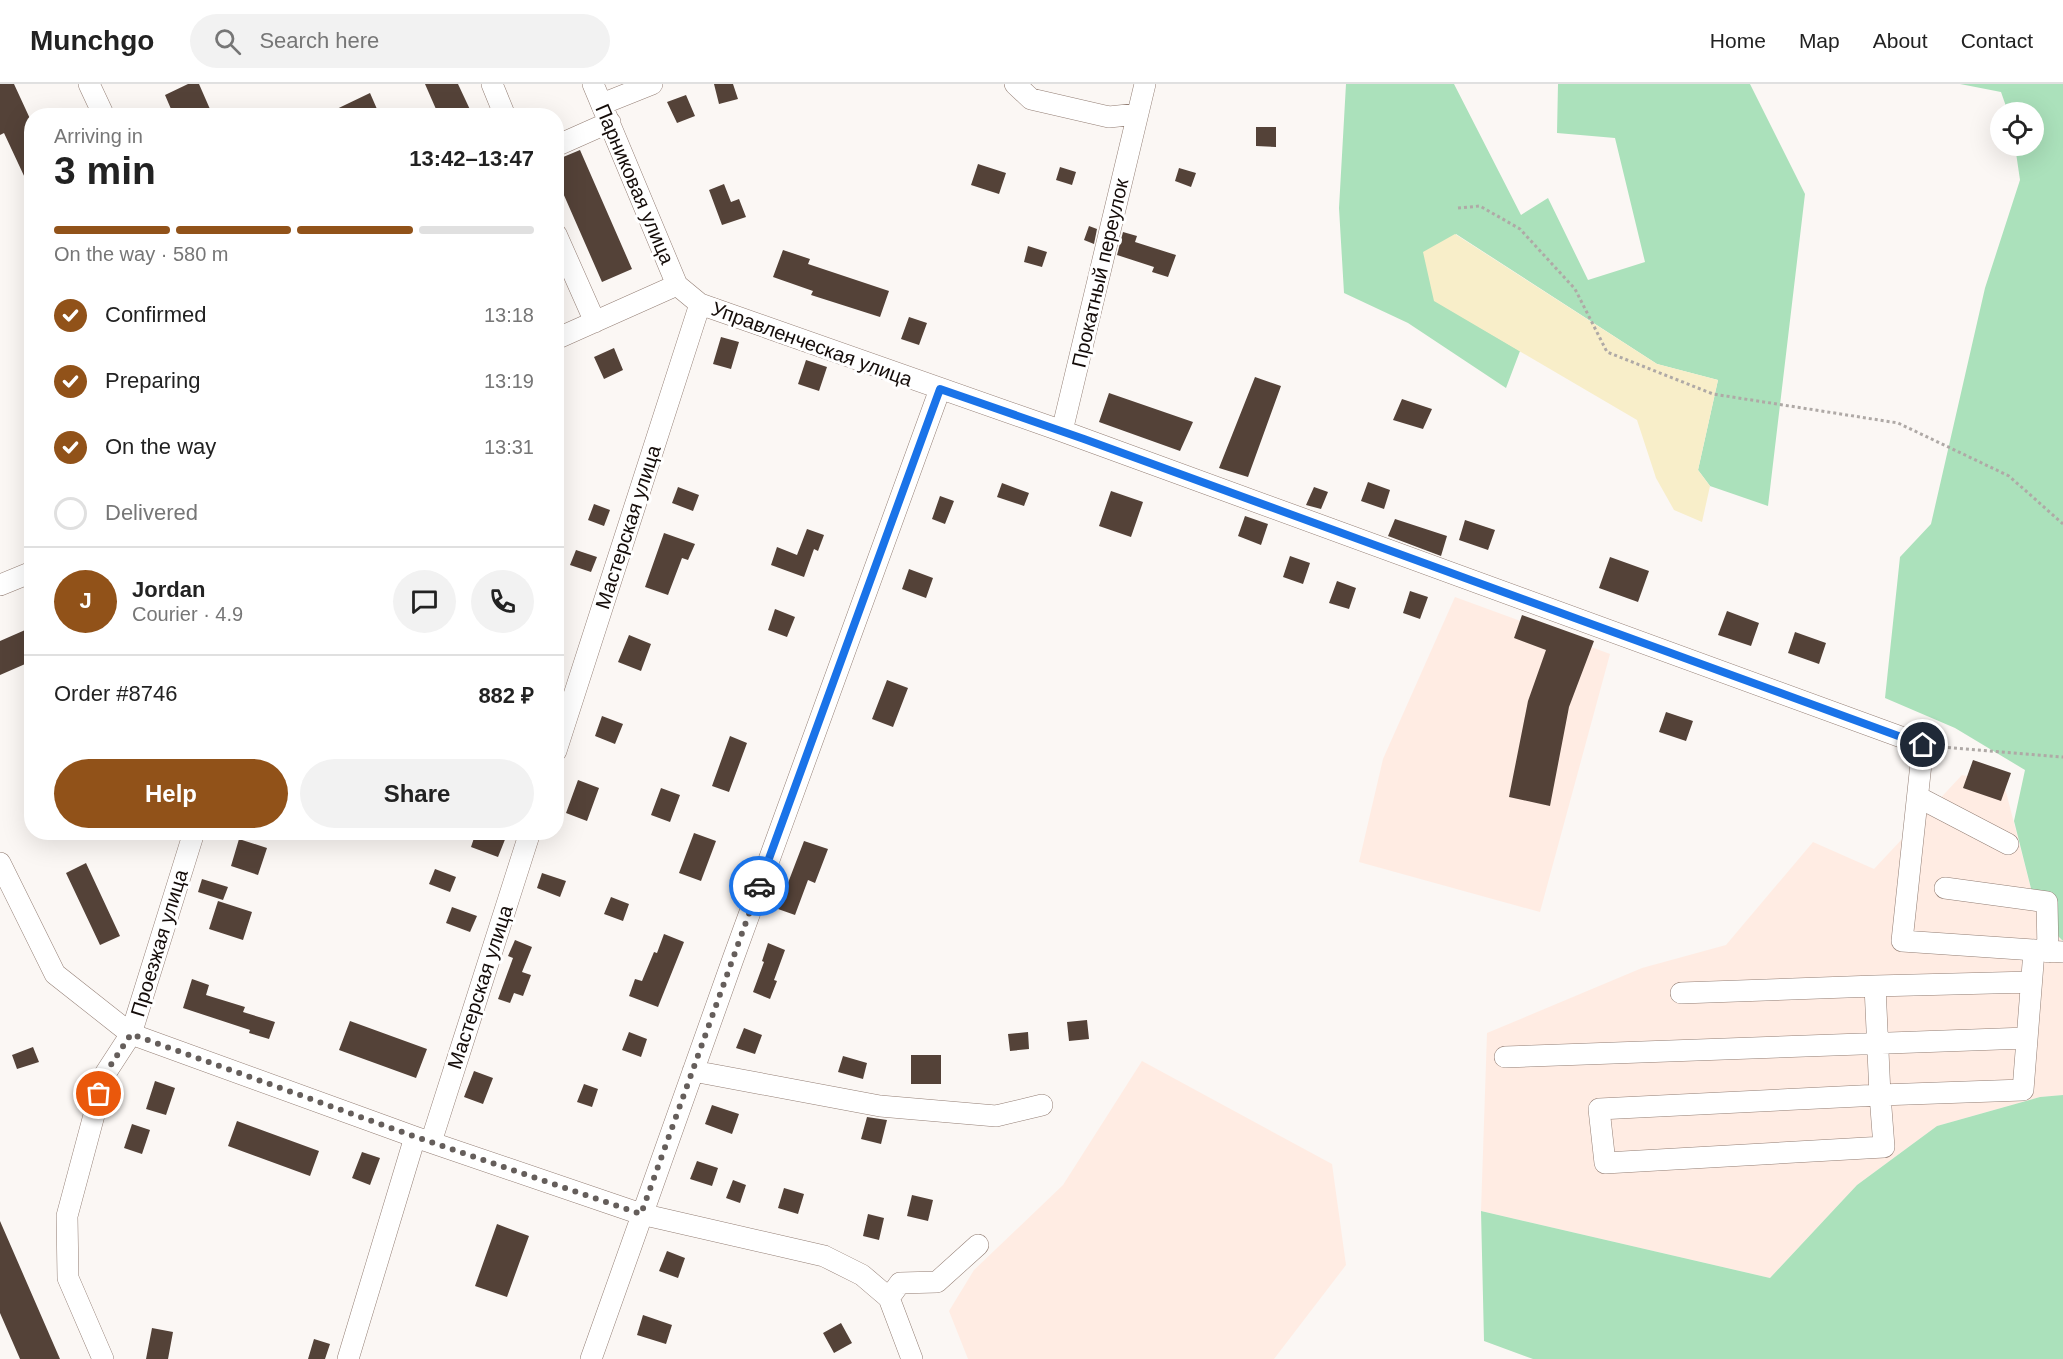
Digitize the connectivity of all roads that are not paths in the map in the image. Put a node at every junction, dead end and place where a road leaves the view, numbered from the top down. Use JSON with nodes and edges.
{"nodes":[{"id":1,"x":89,"y":84,"type":"edge"},
{"id":2,"x":492,"y":84,"type":"edge"},
{"id":3,"x":593,"y":84,"type":"edge"},
{"id":4,"x":652,"y":84,"type":"edge"},
{"id":5,"x":1014,"y":84,"type":"edge"},
{"id":6,"x":1144,"y":84,"type":"edge"},
{"id":7,"x":100,"y":108,"type":"edge"},
{"id":8,"x":502,"y":108,"type":"edge"},
{"id":9,"x":606,"y":113,"type":"junction"},
{"id":10,"x":1137,"y":114,"type":"junction"},
{"id":11,"x":564,"y":141,"type":"edge"},
{"id":12,"x":564,"y":252,"type":"edge"},
{"id":13,"x":677,"y":285,"type":"junction"},
{"id":14,"x":700,"y":304,"type":"junction"},
{"id":15,"x":595,"y":322,"type":"junction"},
{"id":16,"x":564,"y":336,"type":"edge"},
{"id":17,"x":940,"y":389,"type":"junction"},
{"id":18,"x":1062,"y":431,"type":"junction"},
{"id":19,"x":24,"y":575,"type":"edge"},
{"id":20,"x":0,"y":585,"type":"edge"},
{"id":21,"x":564,"y":726,"type":"edge"},
{"id":22,"x":1918,"y":797,"type":"junction"},
{"id":23,"x":192,"y":840,"type":"edge"},
{"id":24,"x":527,"y":840,"type":"edge"},
{"id":25,"x":2008,"y":844,"type":"dead end"},
{"id":26,"x":0,"y":863,"type":"edge"},
{"id":27,"x":1945,"y":888,"type":"dead end"},
{"id":28,"x":2048,"y":951,"type":"edge"},
{"id":29,"x":2031,"y":982,"type":"junction"},
{"id":30,"x":1875,"y":986,"type":"junction"},
{"id":31,"x":1681,"y":993,"type":"dead end"},
{"id":32,"x":131,"y":1034,"type":"junction"},
{"id":33,"x":2027,"y":1038,"type":"junction"},
{"id":34,"x":1878,"y":1043,"type":"junction"},
{"id":35,"x":1505,"y":1058,"type":"dead end"},
{"id":36,"x":693,"y":1071,"type":"junction"},
{"id":37,"x":1880,"y":1095,"type":"junction"},
{"id":38,"x":1042,"y":1105,"type":"dead end"},
{"id":39,"x":423,"y":1140,"type":"junction"},
{"id":40,"x":641,"y":1214,"type":"junction"},
{"id":41,"x":978,"y":1245,"type":"dead end"},
{"id":42,"x":889,"y":1298,"type":"junction"},
{"id":43,"x":103,"y":1359,"type":"edge"},
{"id":44,"x":348,"y":1359,"type":"edge"},
{"id":45,"x":591,"y":1359,"type":"edge"},
{"id":46,"x":912,"y":1359,"type":"edge"}],
"edges":[{"from":1,"to":7,"type":"street"},
{"from":2,"to":8,"type":"street"},
{"from":3,"to":9,"type":"street","name":"Парниковая улица"},
{"from":4,"to":9,"type":"street"},
{"from":5,"to":10,"type":"street"},
{"from":6,"to":10,"type":"street","name":"Прокатный переулок"},
{"from":9,"to":11,"type":"street"},
{"from":9,"to":13,"type":"street","name":"Парниковая улица"},
{"from":10,"to":18,"type":"street","name":"Прокатный переулок"},
{"from":12,"to":15,"type":"street"},
{"from":13,"to":14,"type":"street","name":"Управленческая улица"},
{"from":13,"to":15,"type":"street"},
{"from":14,"to":17,"type":"street","name":"Управленческая улица"},
{"from":14,"to":21,"type":"street","name":"Мастерская улица"},
{"from":15,"to":16,"type":"street"},
{"from":17,"to":18,"type":"street","name":"Управленческая улица"},
{"from":17,"to":36,"type":"street"},
{"from":18,"to":22,"type":"street","name":"Управленческая улица"},
{"from":19,"to":20,"type":"street"},
{"from":22,"to":25,"type":"street"},
{"from":22,"to":28,"type":"street"},
{"from":23,"to":32,"type":"street","name":"Проезжая улица"},
{"from":24,"to":39,"type":"street","name":"Мастерская улица"},
{"from":26,"to":32,"type":"street"},
{"from":27,"to":28,"type":"street"},
{"from":28,"to":29,"type":"street"},
{"from":29,"to":30,"type":"street"},
{"from":29,"to":33,"type":"street"},
{"from":30,"to":31,"type":"street"},
{"from":30,"to":34,"type":"street"},
{"from":32,"to":39,"type":"street"},
{"from":32,"to":43,"type":"street","name":"Проезжая улица"},
{"from":33,"to":34,"type":"street"},
{"from":33,"to":37,"type":"street"},
{"from":34,"to":35,"type":"street"},
{"from":34,"to":37,"type":"street"},
{"from":36,"to":38,"type":"street"},
{"from":36,"to":40,"type":"street"},
{"from":37,"to":37,"type":"street"},
{"from":39,"to":40,"type":"street"},
{"from":39,"to":44,"type":"street","name":"Мастерская улица"},
{"from":40,"to":42,"type":"street"},
{"from":40,"to":45,"type":"street"},
{"from":41,"to":42,"type":"street"},
{"from":42,"to":46,"type":"street"}]}
